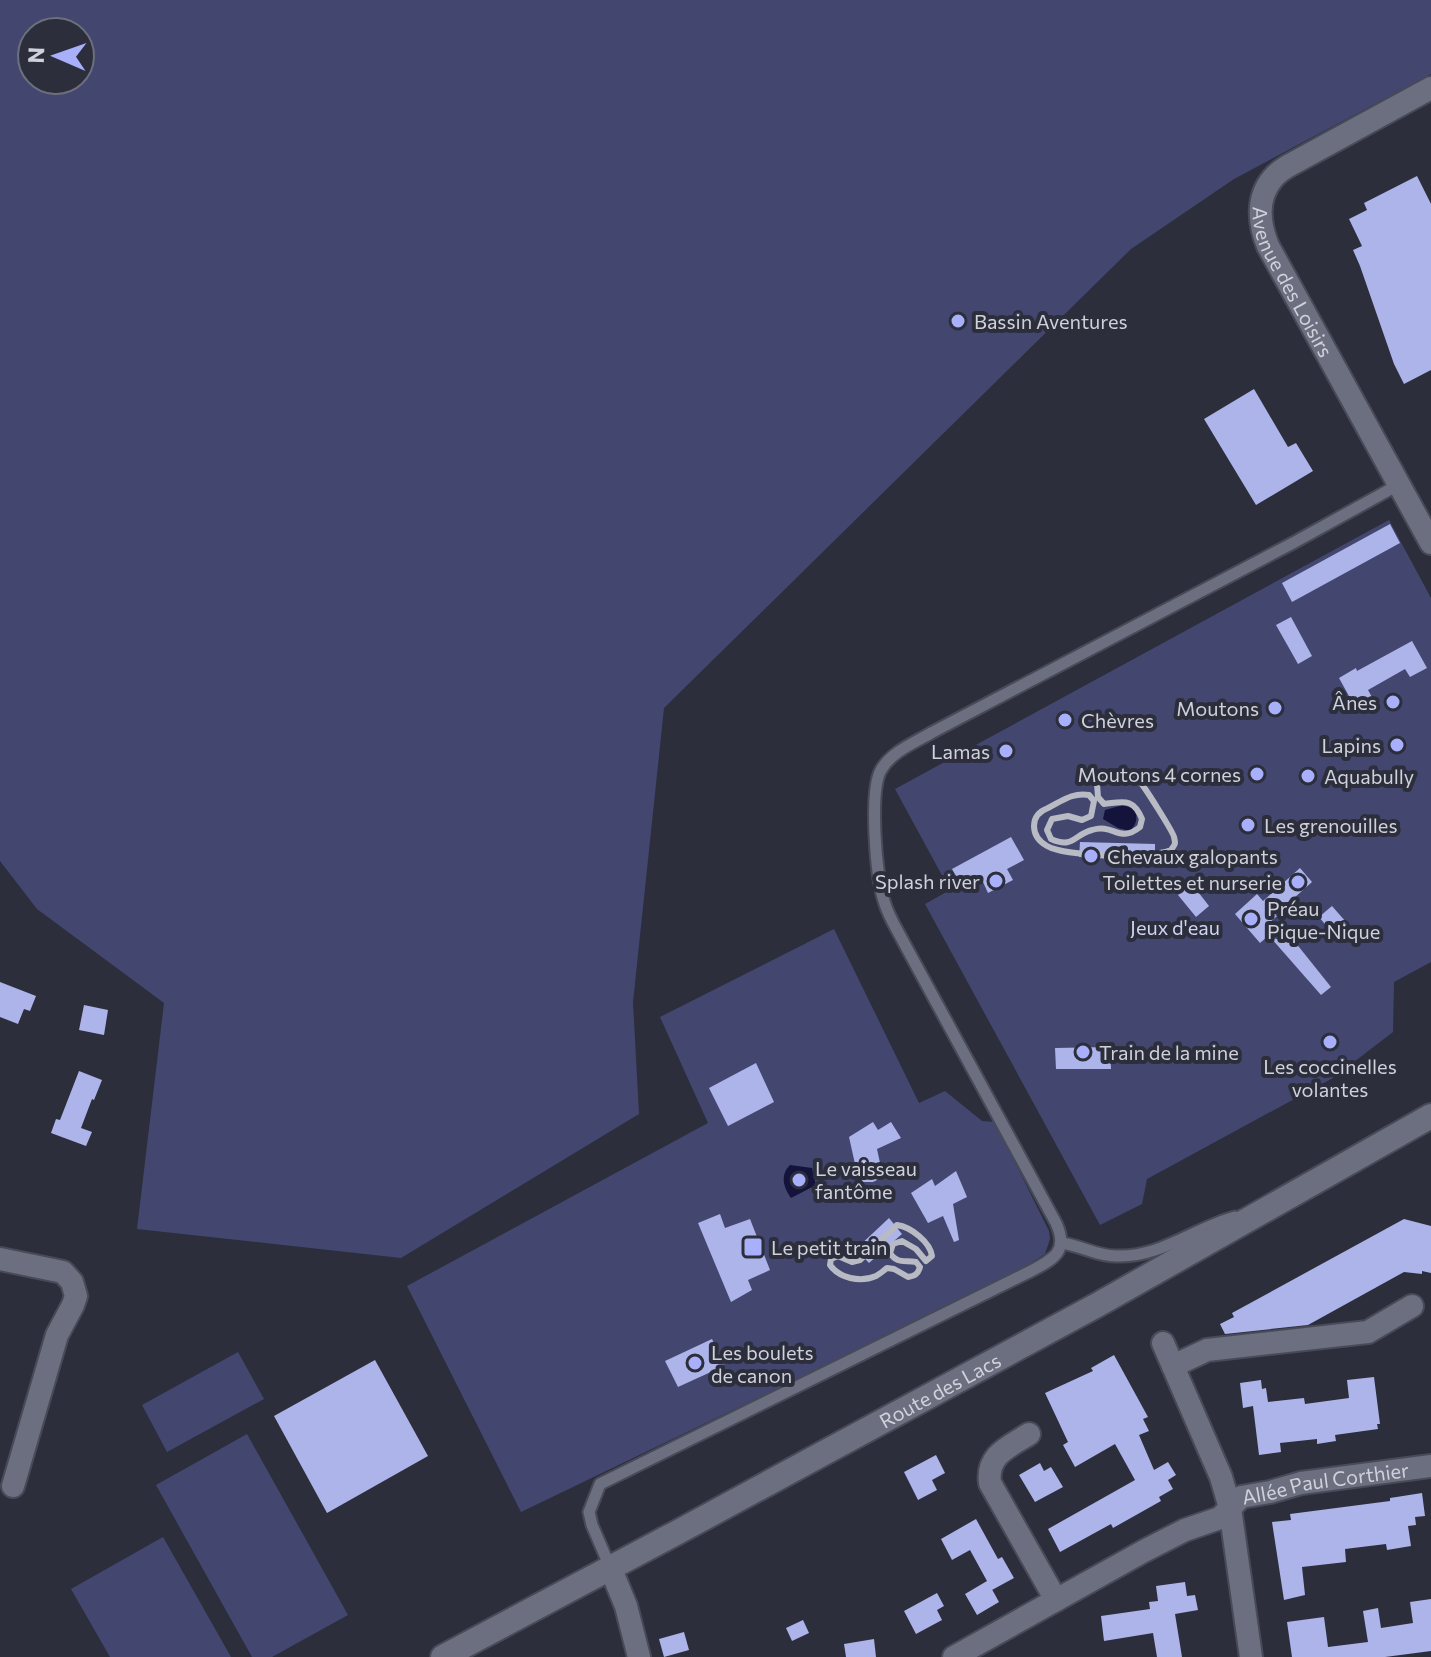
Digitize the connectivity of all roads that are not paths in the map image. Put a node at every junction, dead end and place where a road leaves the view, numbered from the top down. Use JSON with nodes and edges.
{"nodes":[{"id":1,"x":1431,"y":88,"type":"edge"},
{"id":2,"x":1398,"y":485,"type":"junction"},
{"id":3,"x":1425,"y":517,"type":"edge"},
{"id":4,"x":1431,"y":543,"type":"edge"},
{"id":5,"x":1431,"y":1116,"type":"edge"},
{"id":6,"x":1270,"y":1207,"type":"junction"},
{"id":7,"x":1061,"y":1243,"type":"junction"},
{"id":8,"x":0,"y":1259,"type":"edge"},
{"id":9,"x":1412,"y":1306,"type":"dead end"},
{"id":10,"x":1163,"y":1343,"type":"dead end"},
{"id":11,"x":1173,"y":1366,"type":"junction"},
{"id":12,"x":1029,"y":1434,"type":"dead end"},
{"id":13,"x":1431,"y":1466,"type":"edge"},
{"id":14,"x":13,"y":1486,"type":"dead end"},
{"id":15,"x":1230,"y":1508,"type":"junction"},
{"id":16,"x":610,"y":1567,"type":"junction"},
{"id":17,"x":1056,"y":1600,"type":"junction"},
{"id":18,"x":443,"y":1657,"type":"edge"},
{"id":19,"x":639,"y":1657,"type":"edge"},
{"id":20,"x":954,"y":1657,"type":"edge"},
{"id":21,"x":1251,"y":1657,"type":"edge"}],
"edges":[{"from":1,"to":2,"type":"street","name":"Avenue des Loisirs"},
{"from":2,"to":3,"type":"street","name":"Avenue des Loisirs"},
{"from":2,"to":7,"type":"lane"},
{"from":3,"to":4,"type":"street","name":"Avenue des Loisirs"},
{"from":5,"to":6,"type":"main road","name":"Route des Lacs"},
{"from":6,"to":7,"type":"lane"},
{"from":6,"to":16,"type":"main road","name":"Route des Lacs"},
{"from":7,"to":16,"type":"lane"},
{"from":8,"to":14,"type":"street"},
{"from":9,"to":11,"type":"street"},
{"from":10,"to":11,"type":"street"},
{"from":11,"to":15,"type":"street"},
{"from":12,"to":17,"type":"street"},
{"from":13,"to":15,"type":"street","name":"Allée Paul Corthier"},
{"from":15,"to":17,"type":"street","name":"Allée Paul Corthier"},
{"from":15,"to":21,"type":"street"},
{"from":16,"to":18,"type":"main road","name":"Route des Lacs"},
{"from":16,"to":19,"type":"street"},
{"from":17,"to":20,"type":"street","name":"Allée Paul Corthier"}]}
